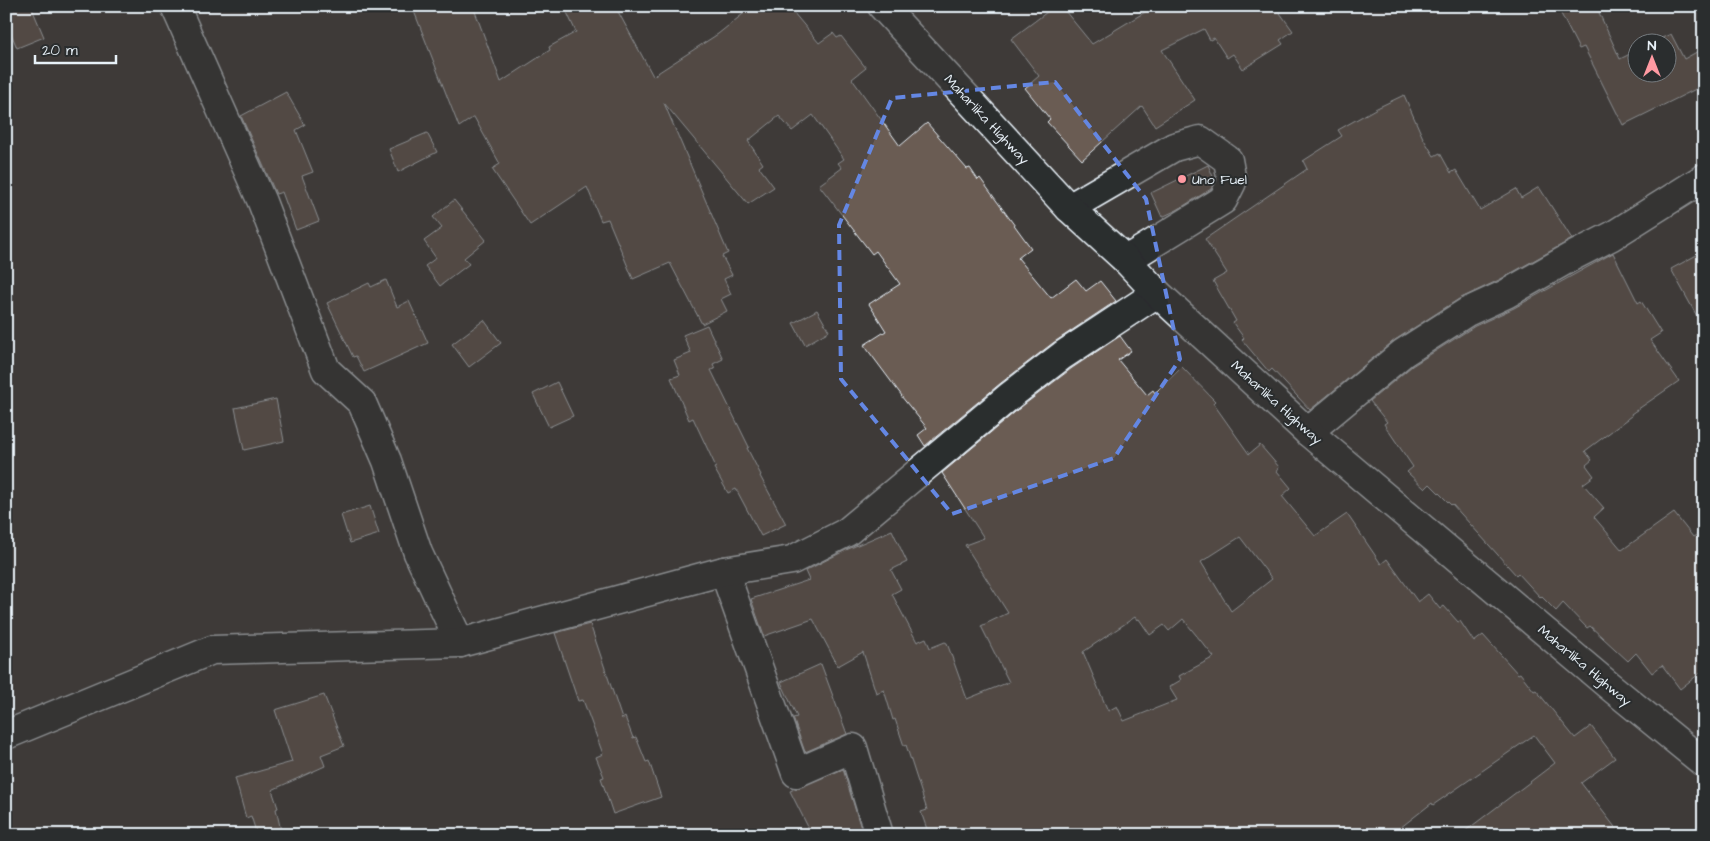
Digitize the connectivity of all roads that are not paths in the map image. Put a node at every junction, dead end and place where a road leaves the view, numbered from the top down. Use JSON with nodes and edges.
{"nodes":[{"id":1,"x":175,"y":6,"type":"edge"},
{"id":2,"x":882,"y":6,"type":"edge"},
{"id":3,"x":1704,"y":178,"type":"edge"},
{"id":4,"x":1069,"y":208,"type":"junction"},
{"id":5,"x":1126,"y":260,"type":"junction"},
{"id":6,"x":1157,"y":293,"type":"junction"},
{"id":7,"x":1308,"y":432,"type":"junction"},
{"id":8,"x":724,"y":571,"type":"junction"},
{"id":9,"x":460,"y":643,"type":"junction"},
{"id":10,"x":6,"y":735,"type":"edge"},
{"id":11,"x":1704,"y":763,"type":"edge"},
{"id":12,"x":879,"y":835,"type":"edge"}],
"edges":[{"from":1,"to":9,"type":"main road"},
{"from":2,"to":4,"type":"main road","name":"Maharlika Highway"},
{"from":3,"to":7,"type":"main road"},
{"from":4,"to":5,"type":"main road","name":"Maharlika Highway"},
{"from":4,"to":5,"type":"main road"},
{"from":5,"to":6,"type":"main road","name":"Maharlika Highway"},
{"from":6,"to":7,"type":"main road","name":"Maharlika Highway"},
{"from":6,"to":8,"type":"main road"},
{"from":7,"to":11,"type":"main road","name":"Maharlika Highway"},
{"from":8,"to":9,"type":"main road"},
{"from":8,"to":12,"type":"main road"},
{"from":9,"to":10,"type":"main road"}]}
